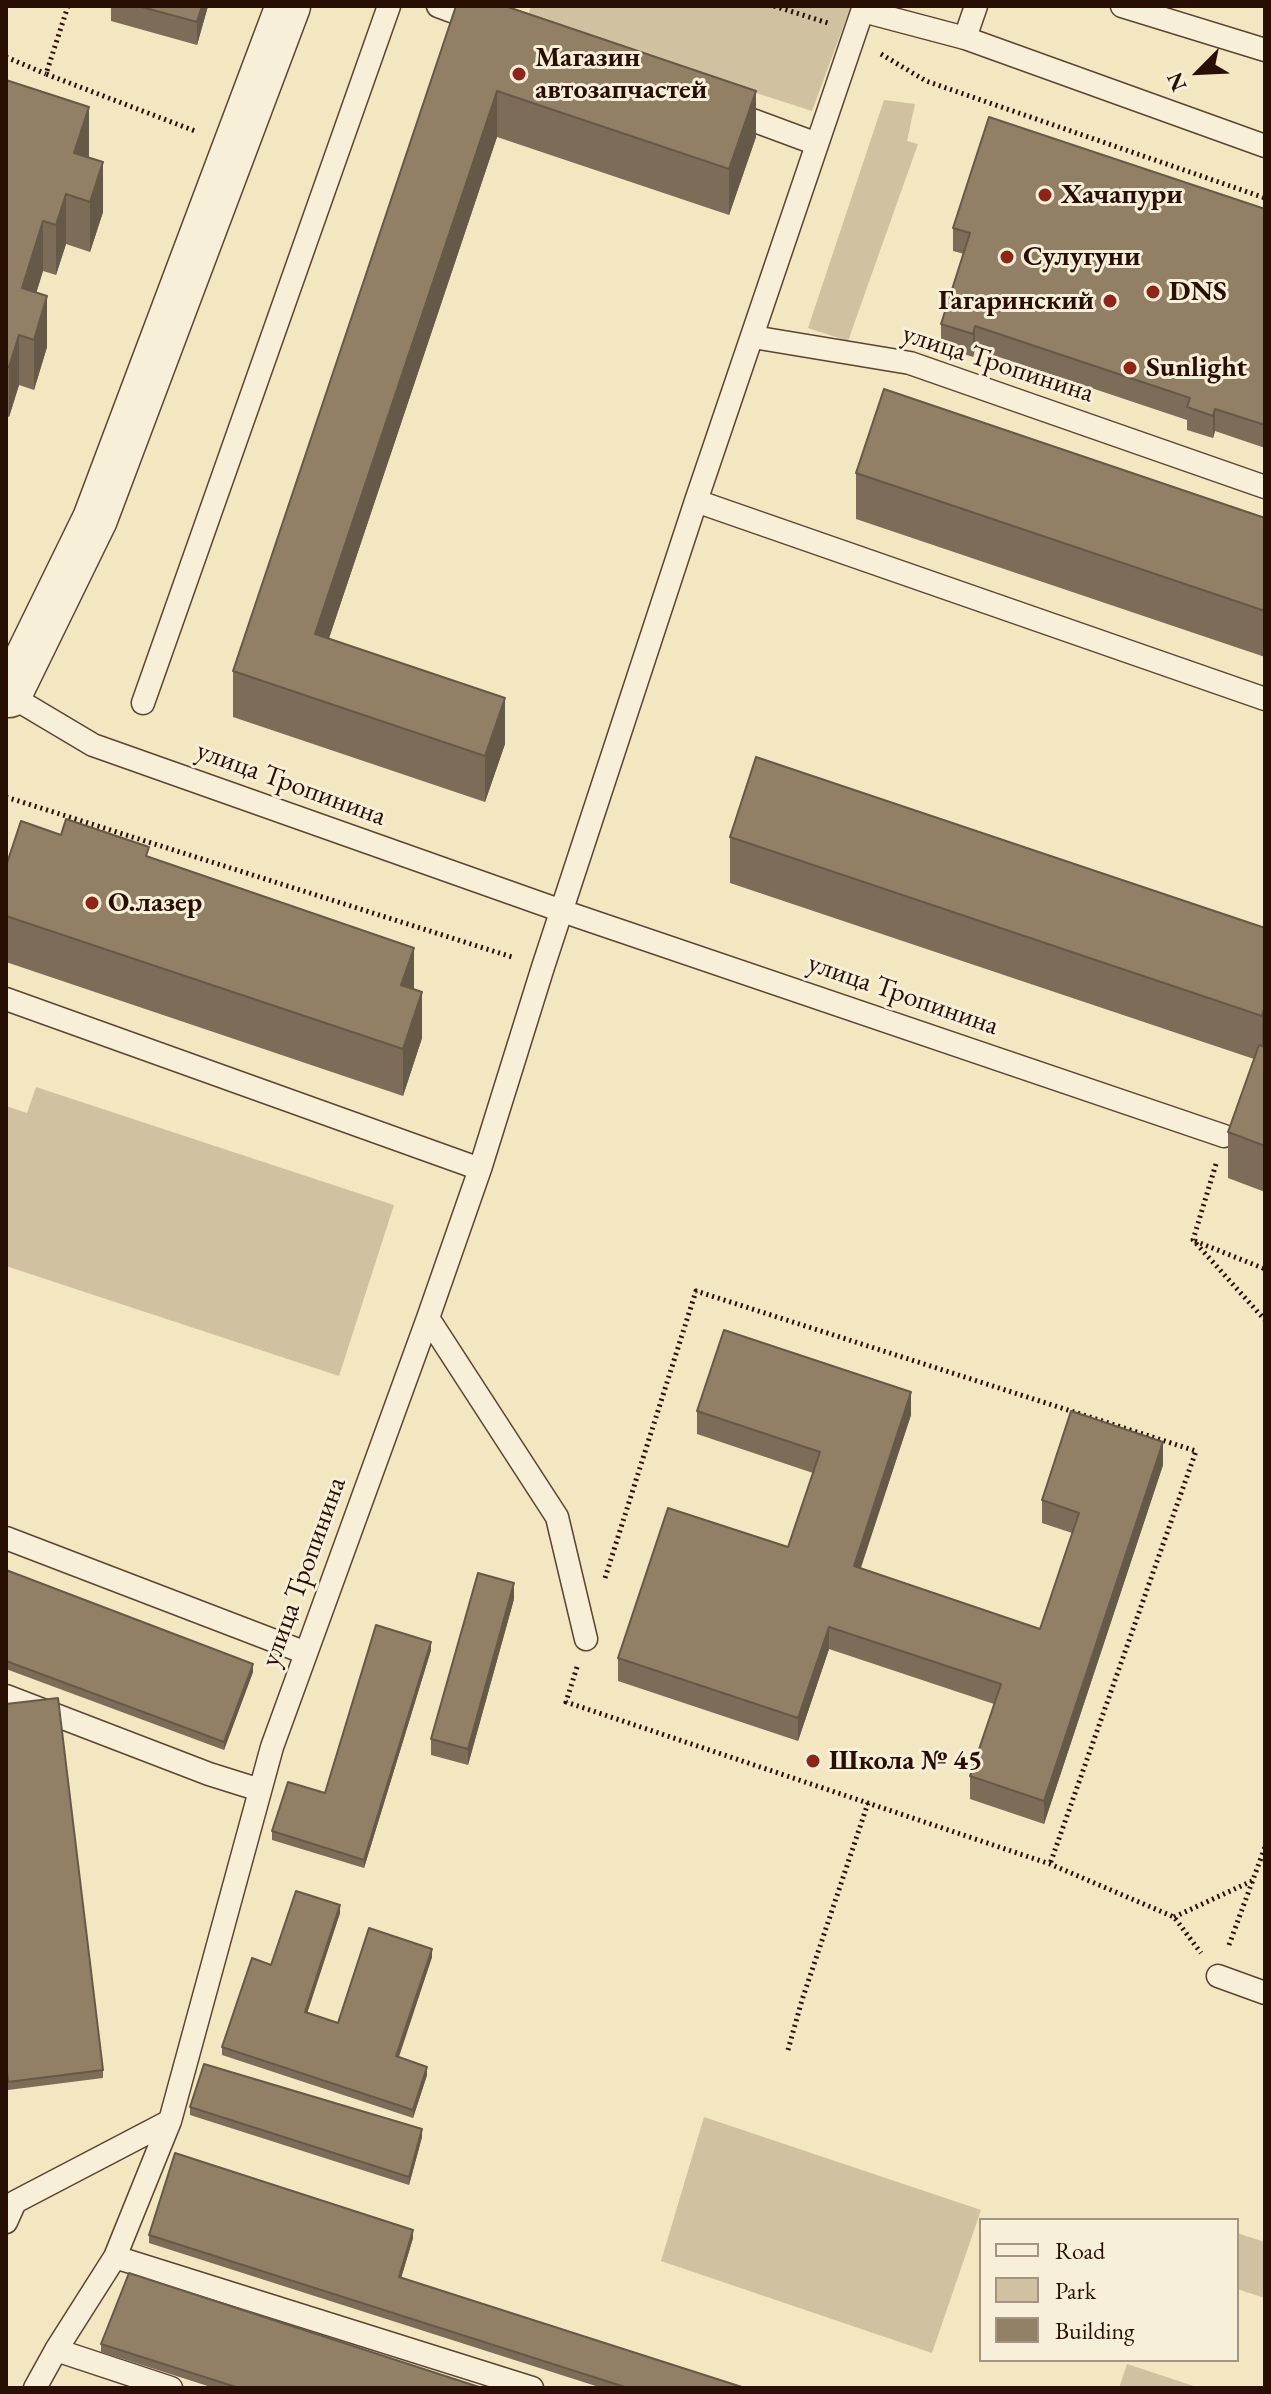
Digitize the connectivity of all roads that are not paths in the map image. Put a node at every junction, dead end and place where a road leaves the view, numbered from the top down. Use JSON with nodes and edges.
{"nodes":[{"id":1,"x":288,"y":6,"type":"edge"},
{"id":2,"x":389,"y":6,"type":"edge"},
{"id":3,"x":438,"y":6,"type":"edge"},
{"id":4,"x":976,"y":6,"type":"edge"},
{"id":5,"x":1122,"y":6,"type":"edge"},
{"id":6,"x":864,"y":8,"type":"edge"},
{"id":7,"x":501,"y":29,"type":"edge"},
{"id":8,"x":965,"y":38,"type":"junction"},
{"id":9,"x":1265,"y":50,"type":"edge"},
{"id":10,"x":702,"y":102,"type":"edge"},
{"id":11,"x":817,"y":144,"type":"junction"},
{"id":12,"x":1265,"y":146,"type":"edge"},
{"id":13,"x":753,"y":337,"type":"junction"},
{"id":14,"x":1265,"y":487,"type":"edge"},
{"id":15,"x":696,"y":501,"type":"junction"},
{"id":16,"x":7,"y":697,"type":"edge"},
{"id":17,"x":1265,"y":699,"type":"edge"},
{"id":18,"x":143,"y":703,"type":"dead end"},
{"id":19,"x":562,"y":911,"type":"junction"},
{"id":20,"x":6,"y":999,"type":"edge"},
{"id":21,"x":1224,"y":1136,"type":"road end"},
{"id":22,"x":480,"y":1169,"type":"junction"},
{"id":23,"x":428,"y":1318,"type":"junction"},
{"id":24,"x":6,"y":1538,"type":"edge"},
{"id":25,"x":586,"y":1639,"type":"road end"},
{"id":26,"x":306,"y":1653,"type":"junction"},
{"id":27,"x":6,"y":1696,"type":"edge"},
{"id":28,"x":260,"y":1790,"type":"junction"},
{"id":29,"x":1218,"y":1976,"type":"road end"},
{"id":30,"x":1265,"y":1993,"type":"edge"},
{"id":31,"x":170,"y":2121,"type":"junction"},
{"id":32,"x":6,"y":2222,"type":"edge"},
{"id":33,"x":115,"y":2257,"type":"junction"},
{"id":34,"x":56,"y":2350,"type":"junction"},
{"id":35,"x":35,"y":2388,"type":"edge"},
{"id":36,"x":171,"y":2388,"type":"edge"},
{"id":37,"x":532,"y":2388,"type":"edge"}],
"edges":[{"from":1,"to":16,"type":"street"},
{"from":2,"to":18,"type":"lane"},
{"from":3,"to":7,"type":"lane"},
{"from":4,"to":8,"type":"lane"},
{"from":5,"to":9,"type":"lane"},
{"from":6,"to":8,"type":"lane"},
{"from":6,"to":11,"type":"lane","name":"улица Тропинина"},
{"from":8,"to":12,"type":"lane"},
{"from":10,"to":11,"type":"lane"},
{"from":11,"to":13,"type":"lane","name":"улица Тропинина"},
{"from":13,"to":14,"type":"lane","name":"улица Тропинина"},
{"from":13,"to":15,"type":"lane","name":"улица Тропинина"},
{"from":15,"to":17,"type":"lane"},
{"from":15,"to":19,"type":"lane","name":"улица Тропинина"},
{"from":16,"to":19,"type":"lane","name":"улица Тропинина"},
{"from":19,"to":21,"type":"lane","name":"улица Тропинина"},
{"from":19,"to":22,"type":"lane","name":"улица Тропинина"},
{"from":20,"to":22,"type":"lane"},
{"from":22,"to":23,"type":"lane","name":"улица Тропинина"},
{"from":23,"to":25,"type":"lane"},
{"from":23,"to":26,"type":"lane","name":"улица Тропинина"},
{"from":24,"to":26,"type":"lane"},
{"from":26,"to":28,"type":"lane","name":"улица Тропинина"},
{"from":27,"to":28,"type":"lane"},
{"from":28,"to":31,"type":"lane","name":"улица Тропинина"},
{"from":29,"to":30,"type":"lane"},
{"from":31,"to":32,"type":"lane"},
{"from":31,"to":33,"type":"lane","name":"улица Тропинина"},
{"from":33,"to":34,"type":"lane","name":"улица Тропинина"},
{"from":33,"to":37,"type":"lane"},
{"from":34,"to":35,"type":"lane","name":"улица Тропинина"},
{"from":34,"to":36,"type":"lane"}]}
